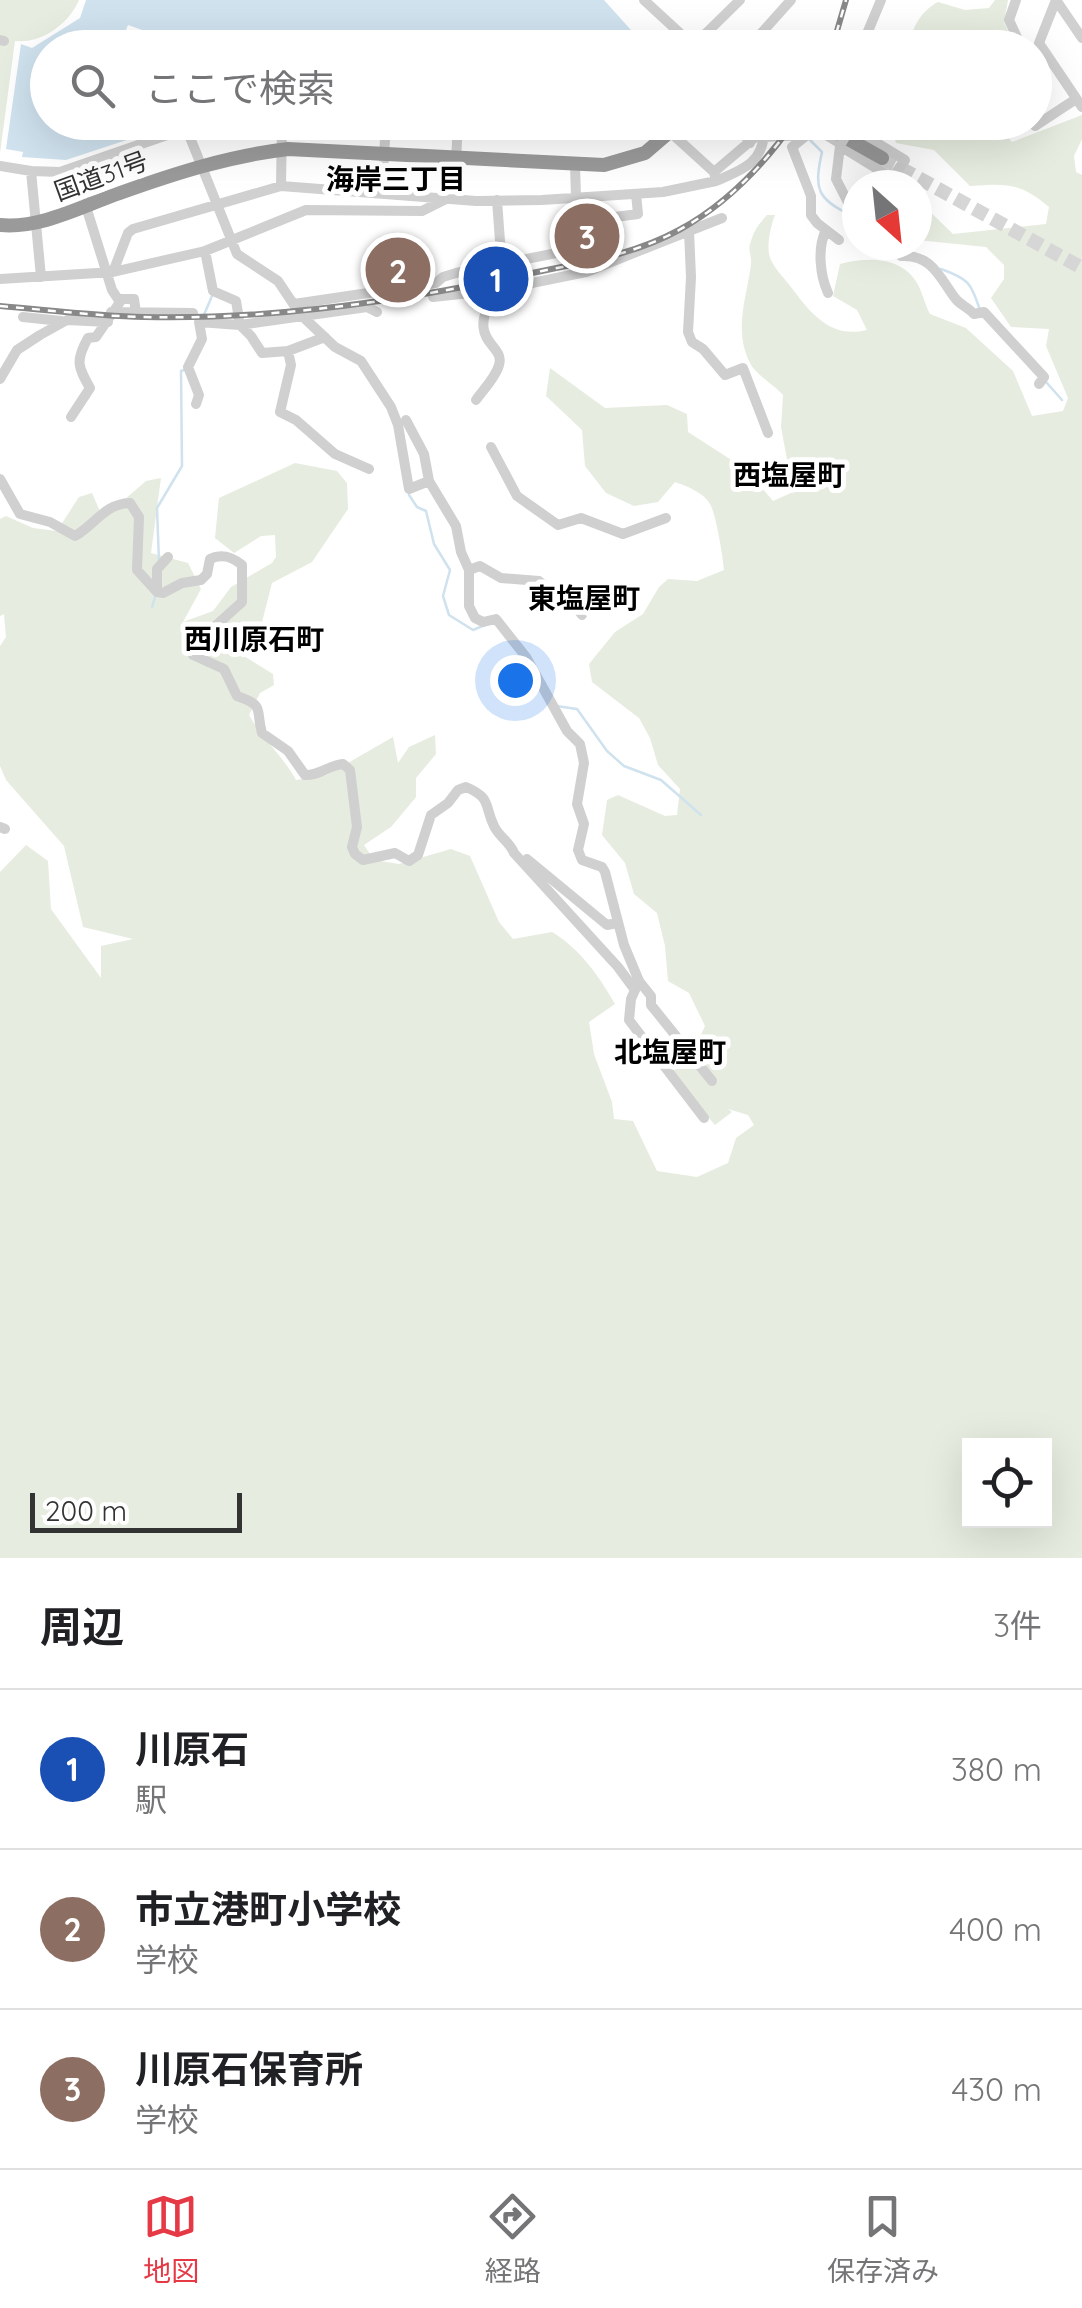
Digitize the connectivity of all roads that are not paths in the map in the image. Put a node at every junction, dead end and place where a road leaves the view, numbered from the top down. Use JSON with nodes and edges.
{"nodes":[{"id":1,"x":644,"y":0,"type":"edge"},
{"id":2,"x":740,"y":0,"type":"edge"},
{"id":3,"x":790,"y":0,"type":"edge"},
{"id":4,"x":881,"y":0,"type":"edge"},
{"id":5,"x":1016,"y":0,"type":"edge"},
{"id":6,"x":1056,"y":0,"type":"edge"},
{"id":7,"x":675,"y":30,"type":"edge"},
{"id":8,"x":710,"y":30,"type":"edge"},
{"id":9,"x":764,"y":30,"type":"edge"},
{"id":10,"x":868,"y":30,"type":"edge"},
{"id":11,"x":1014,"y":30,"type":"edge"},
{"id":12,"x":1045,"y":30,"type":"edge"},
{"id":13,"x":1082,"y":38,"type":"edge"},
{"id":14,"x":1052,"y":61,"type":"edge"},
{"id":15,"x":1079,"y":103,"type":"edge"},
{"id":16,"x":1052,"y":117,"type":"edge"},
{"id":17,"x":157,"y":140,"type":"edge"},
{"id":18,"x":191,"y":140,"type":"edge"},
{"id":19,"x":283,"y":140,"type":"edge"},
{"id":20,"x":385,"y":140,"type":"edge"},
{"id":21,"x":458,"y":140,"type":"edge"},
{"id":22,"x":661,"y":140,"type":"edge"},
{"id":23,"x":686,"y":140,"type":"edge"},
{"id":24,"x":753,"y":140,"type":"edge"},
{"id":25,"x":765,"y":140,"type":"edge"},
{"id":26,"x":802,"y":140,"type":"edge"},
{"id":27,"x":832,"y":140,"type":"edge"},
{"id":28,"x":842,"y":140,"type":"edge"},
{"id":29,"x":851,"y":140,"type":"edge"},
{"id":30,"x":872,"y":140,"type":"edge"},
{"id":31,"x":750,"y":142,"type":"joint"},
{"id":32,"x":840,"y":145,"type":"junction"},
{"id":33,"x":283,"y":150,"type":"junction"},
{"id":34,"x":385,"y":152,"type":"junction"},
{"id":35,"x":458,"y":157,"type":"junction"},
{"id":36,"x":882,"y":158,"type":"tunnel mouth"},
{"id":37,"x":575,"y":164,"type":"junction"},
{"id":38,"x":200,"y":165,"type":"junction"},
{"id":39,"x":0,"y":166,"type":"edge"},
{"id":40,"x":74,"y":168,"type":"junction"},
{"id":41,"x":31,"y":172,"type":"junction"},
{"id":42,"x":715,"y":176,"type":"junction"},
{"id":43,"x":280,"y":186,"type":"junction"},
{"id":44,"x":382,"y":191,"type":"junction"},
{"id":45,"x":842,"y":191,"type":"edge"},
{"id":46,"x":636,"y":194,"type":"junction"},
{"id":47,"x":576,"y":198,"type":"junction"},
{"id":48,"x":450,"y":199,"type":"junction"},
{"id":49,"x":496,"y":200,"type":"junction"},
{"id":50,"x":85,"y":205,"type":"junction"},
{"id":51,"x":216,"y":206,"type":"junction"},
{"id":52,"x":722,"y":218,"type":"dead end"},
{"id":53,"x":37,"y":224,"type":"junction"},
{"id":54,"x":0,"y":225,"type":"edge"},
{"id":55,"x":826,"y":230,"type":"junction"},
{"id":56,"x":689,"y":232,"type":"junction"},
{"id":57,"x":230,"y":240,"type":"junction"},
{"id":58,"x":839,"y":240,"type":"dead end"},
{"id":59,"x":205,"y":251,"type":"junction"},
{"id":60,"x":920,"y":260,"type":"edge"},
{"id":61,"x":502,"y":267,"type":"junction"},
{"id":62,"x":110,"y":272,"type":"junction"},
{"id":63,"x":42,"y":277,"type":"junction"},
{"id":64,"x":0,"y":279,"type":"edge"},
{"id":65,"x":497,"y":290,"type":"junction"},
{"id":66,"x":828,"y":292,"type":"dead end"},
{"id":67,"x":433,"y":297,"type":"dead end"},
{"id":68,"x":118,"y":299,"type":"junction"},
{"id":69,"x":294,"y":304,"type":"junction"},
{"id":70,"x":377,"y":312,"type":"dead end"},
{"id":71,"x":136,"y":313,"type":"junction"},
{"id":72,"x":193,"y":314,"type":"dead end"},
{"id":73,"x":24,"y":317,"type":"dead end"},
{"id":74,"x":110,"y":317,"type":"junction"},
{"id":75,"x":304,"y":317,"type":"junction"},
{"id":76,"x":67,"y":320,"type":"junction"},
{"id":77,"x":240,"y":325,"type":"junction"},
{"id":78,"x":324,"y":337,"type":"junction"},
{"id":79,"x":288,"y":352,"type":"junction"},
{"id":80,"x":0,"y":379,"type":"edge"},
{"id":81,"x":1041,"y":381,"type":"dead end"},
{"id":82,"x":476,"y":400,"type":"dead end"},
{"id":83,"x":196,"y":404,"type":"dead end"},
{"id":84,"x":71,"y":417,"type":"dead end"},
{"id":85,"x":406,"y":420,"type":"dead end"},
{"id":86,"x":768,"y":433,"type":"dead end"},
{"id":87,"x":492,"y":448,"type":"dead end"},
{"id":88,"x":369,"y":468,"type":"dead end"},
{"id":89,"x":0,"y":479,"type":"edge"},
{"id":90,"x":430,"y":481,"type":"junction"},
{"id":91,"x":666,"y":518,"type":"dead end"},
{"id":92,"x":168,"y":557,"type":"dead end"},
{"id":93,"x":470,"y":570,"type":"junction"},
{"id":94,"x":157,"y":592,"type":"junction"},
{"id":95,"x":582,"y":615,"type":"dead end"},
{"id":96,"x":513,"y":847,"type":"junction"},
{"id":97,"x":618,"y":922,"type":"junction"},
{"id":98,"x":636,"y":986,"type":"junction"},
{"id":99,"x":712,"y":1081,"type":"dead end"},
{"id":100,"x":704,"y":1118,"type":"dead end"}],
"edges":[{"from":1,"to":7,"type":"street"},
{"from":2,"to":8,"type":"street"},
{"from":3,"to":9,"type":"street"},
{"from":4,"to":10,"type":"street"},
{"from":5,"to":11,"type":"street"},
{"from":6,"to":12,"type":"street"},
{"from":6,"to":13,"type":"street"},
{"from":14,"to":15,"type":"street"},
{"from":15,"to":16,"type":"street"},
{"from":17,"to":40,"type":"street"},
{"from":18,"to":38,"type":"street"},
{"from":19,"to":33,"type":"street"},
{"from":20,"to":34,"type":"street"},
{"from":21,"to":35,"type":"street"},
{"from":22,"to":37,"type":"highway","name":"国道31号"},
{"from":23,"to":42,"type":"street"},
{"from":24,"to":31,"type":"street"},
{"from":25,"to":42,"type":"street"},
{"from":26,"to":55,"type":"street"},
{"from":27,"to":32,"type":"street"},
{"from":28,"to":32,"type":"street","bridge":true},
{"from":29,"to":36,"type":"highway"},
{"from":30,"to":32,"type":"street"},
{"from":31,"to":42,"type":"street"},
{"from":32,"to":45,"type":"street"},
{"from":33,"to":34,"type":"highway","name":"国道31号"},
{"from":33,"to":38,"type":"highway","name":"国道31号"},
{"from":33,"to":43,"type":"street"},
{"from":34,"to":35,"type":"highway","name":"国道31号"},
{"from":34,"to":44,"type":"street"},
{"from":35,"to":37,"type":"highway","name":"国道31号"},
{"from":35,"to":48,"type":"street"},
{"from":37,"to":47,"type":"street"},
{"from":38,"to":50,"type":"highway","name":"国道31号"},
{"from":38,"to":51,"type":"street"},
{"from":39,"to":41,"type":"street"},
{"from":40,"to":41,"type":"street"},
{"from":40,"to":50,"type":"street"},
{"from":41,"to":53,"type":"street"},
{"from":42,"to":46,"type":"street"},
{"from":43,"to":44,"type":"street"},
{"from":43,"to":51,"type":"street"},
{"from":44,"to":48,"type":"street"},
{"from":46,"to":47,"type":"street"},
{"from":46,"to":61,"type":"street"},
{"from":47,"to":49,"type":"street"},
{"from":48,"to":49,"type":"street"},
{"from":48,"to":57,"type":"street"},
{"from":49,"to":61,"type":"street"},
{"from":50,"to":53,"type":"highway","name":"国道31号"},
{"from":50,"to":62,"type":"street"},
{"from":51,"to":57,"type":"street"},
{"from":51,"to":62,"type":"street"},
{"from":52,"to":56,"type":"street"},
{"from":53,"to":54,"type":"highway","name":"国道31号"},
{"from":53,"to":63,"type":"street"},
{"from":55,"to":58,"type":"street"},
{"from":55,"to":66,"type":"street"},
{"from":56,"to":65,"type":"street"},
{"from":56,"to":86,"type":"street"},
{"from":57,"to":59,"type":"street"},
{"from":57,"to":69,"type":"street"},
{"from":59,"to":62,"type":"street"},
{"from":59,"to":77,"type":"street"},
{"from":60,"to":81,"type":"street"},
{"from":61,"to":69,"type":"street"},
{"from":62,"to":63,"type":"street"},
{"from":62,"to":68,"type":"street"},
{"from":63,"to":64,"type":"street"},
{"from":65,"to":67,"type":"street"},
{"from":65,"to":82,"type":"street"},
{"from":68,"to":71,"type":"street"},
{"from":68,"to":74,"type":"street"},
{"from":69,"to":75,"type":"street"},
{"from":70,"to":75,"type":"street"},
{"from":71,"to":72,"type":"street"},
{"from":71,"to":74,"type":"street"},
{"from":73,"to":76,"type":"street"},
{"from":74,"to":76,"type":"street"},
{"from":74,"to":84,"type":"street"},
{"from":75,"to":77,"type":"street"},
{"from":75,"to":78,"type":"street"},
{"from":76,"to":80,"type":"street"},
{"from":77,"to":79,"type":"street"},
{"from":77,"to":83,"type":"street"},
{"from":78,"to":79,"type":"street"},
{"from":78,"to":90,"type":"street"},
{"from":79,"to":88,"type":"street"},
{"from":85,"to":90,"type":"street"},
{"from":87,"to":91,"type":"street"},
{"from":89,"to":94,"type":"street"},
{"from":90,"to":93,"type":"street"},
{"from":92,"to":94,"type":"street"},
{"from":93,"to":95,"type":"street"},
{"from":93,"to":97,"type":"street"},
{"from":94,"to":96,"type":"street"},
{"from":96,"to":97,"type":"street"},
{"from":96,"to":98,"type":"street"},
{"from":97,"to":98,"type":"street"},
{"from":98,"to":99,"type":"street"},
{"from":98,"to":100,"type":"street"}]}
